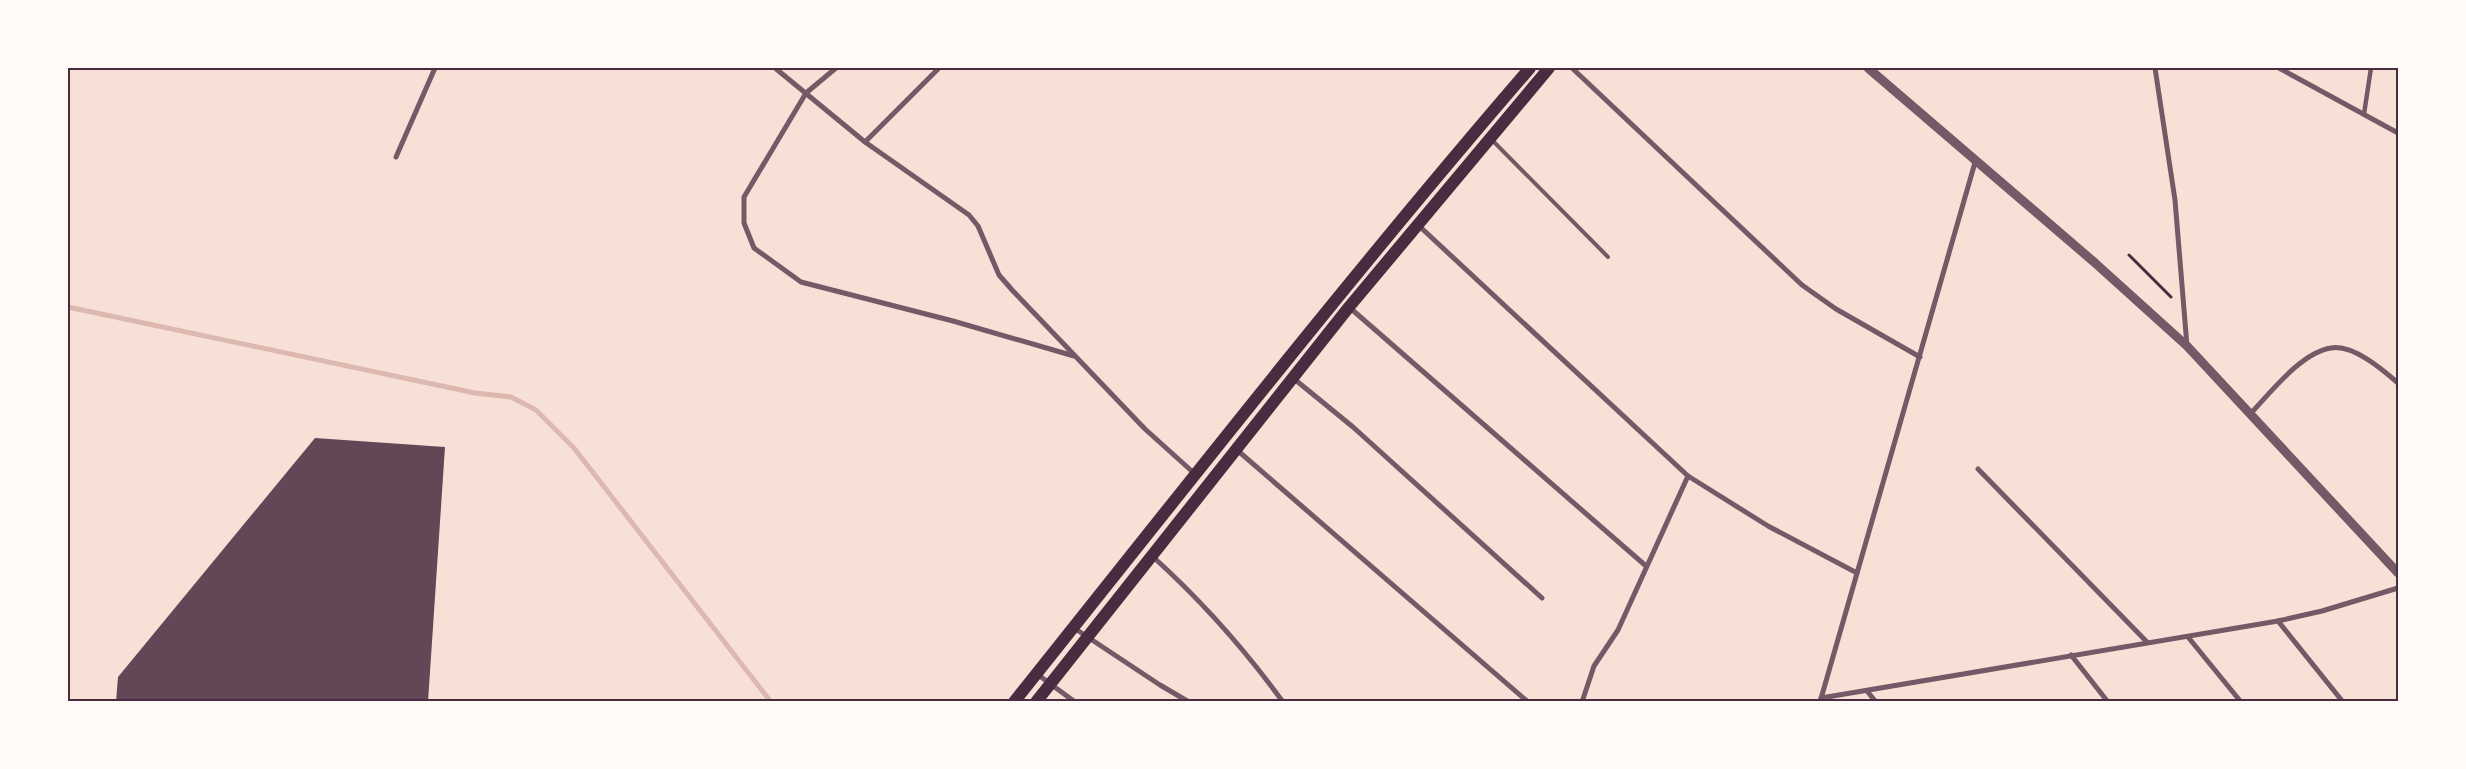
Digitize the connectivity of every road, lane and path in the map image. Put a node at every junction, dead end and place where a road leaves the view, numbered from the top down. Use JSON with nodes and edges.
{"nodes":[{"id":1,"x":435,"y":68,"type":"edge"},
{"id":2,"x":775,"y":68,"type":"edge"},
{"id":3,"x":836,"y":68,"type":"edge"},
{"id":4,"x":939,"y":68,"type":"edge"},
{"id":5,"x":1530,"y":68,"type":"edge"},
{"id":6,"x":1549,"y":68,"type":"edge"},
{"id":7,"x":1572,"y":68,"type":"edge"},
{"id":8,"x":1868,"y":68,"type":"edge"},
{"id":9,"x":2155,"y":68,"type":"edge"},
{"id":10,"x":2279,"y":68,"type":"edge"},
{"id":11,"x":2371,"y":68,"type":"edge"},
{"id":12,"x":806,"y":93,"type":"junction"},
{"id":13,"x":2364,"y":114,"type":"junction"},
{"id":14,"x":2398,"y":133,"type":"edge"},
{"id":15,"x":1491,"y":138,"type":"junction"},
{"id":16,"x":865,"y":142,"type":"junction"},
{"id":17,"x":396,"y":157,"type":"dead end"},
{"id":18,"x":1976,"y":159,"type":"junction"},
{"id":19,"x":1417,"y":224,"type":"junction"},
{"id":20,"x":2129,"y":255,"type":"dead end"},
{"id":21,"x":1608,"y":257,"type":"dead end"},
{"id":22,"x":1349,"y":307,"type":"junction"},
{"id":23,"x":2184,"y":310,"type":"junction"},
{"id":24,"x":2188,"y":346,"type":"junction"},
{"id":25,"x":1076,"y":356,"type":"junction"},
{"id":26,"x":1920,"y":357,"type":"junction"},
{"id":27,"x":1293,"y":378,"type":"junction"},
{"id":28,"x":2398,"y":382,"type":"edge"},
{"id":29,"x":2251,"y":413,"type":"junction"},
{"id":30,"x":1235,"y":449,"type":"junction"},
{"id":31,"x":1978,"y":469,"type":"dead end"},
{"id":32,"x":1195,"y":474,"type":"junction"},
{"id":33,"x":1688,"y":476,"type":"junction"},
{"id":34,"x":1152,"y":556,"type":"junction"},
{"id":35,"x":1646,"y":566,"type":"junction"},
{"id":36,"x":1857,"y":573,"type":"junction"},
{"id":37,"x":2398,"y":573,"type":"edge"},
{"id":38,"x":2398,"y":588,"type":"edge"},
{"id":39,"x":1542,"y":598,"type":"dead end"},
{"id":40,"x":2278,"y":621,"type":"junction"},
{"id":41,"x":1073,"y":627,"type":"junction"},
{"id":42,"x":1088,"y":636,"type":"junction"},
{"id":43,"x":2188,"y":637,"type":"junction"},
{"id":44,"x":2147,"y":642,"type":"junction"},
{"id":45,"x":2071,"y":655,"type":"junction"},
{"id":46,"x":1036,"y":674,"type":"junction"},
{"id":47,"x":1050,"y":683,"type":"junction"},
{"id":48,"x":1867,"y":691,"type":"junction"},
{"id":49,"x":1820,"y":700,"type":"edge"},
{"id":50,"x":1014,"y":702,"type":"edge"},
{"id":51,"x":1036,"y":702,"type":"edge"},
{"id":52,"x":1075,"y":702,"type":"edge"},
{"id":53,"x":1189,"y":702,"type":"edge"},
{"id":54,"x":1283,"y":702,"type":"edge"},
{"id":55,"x":1528,"y":702,"type":"edge"},
{"id":56,"x":1582,"y":702,"type":"edge"},
{"id":57,"x":1876,"y":702,"type":"edge"},
{"id":58,"x":2108,"y":702,"type":"edge"},
{"id":59,"x":2242,"y":702,"type":"edge"},
{"id":60,"x":2343,"y":702,"type":"edge"}],
"edges":[{"from":1,"to":17,"type":"street"},
{"from":2,"to":12,"type":"street"},
{"from":3,"to":12,"type":"street"},
{"from":4,"to":16,"type":"street"},
{"from":5,"to":32,"type":"main road"},
{"from":6,"to":15,"type":"main road"},
{"from":7,"to":26,"type":"street"},
{"from":8,"to":18,"type":"street"},
{"from":9,"to":23,"type":"street"},
{"from":10,"to":13,"type":"street"},
{"from":11,"to":13,"type":"street"},
{"from":12,"to":16,"type":"street"},
{"from":12,"to":25,"type":"street"},
{"from":13,"to":14,"type":"street"},
{"from":15,"to":19,"type":"main road"},
{"from":15,"to":21,"type":"lane"},
{"from":16,"to":25,"type":"street"},
{"from":18,"to":24,"type":"street"},
{"from":18,"to":26,"type":"street"},
{"from":19,"to":22,"type":"main road"},
{"from":19,"to":33,"type":"street"},
{"from":20,"to":23,"type":"path"},
{"from":22,"to":27,"type":"main road"},
{"from":22,"to":35,"type":"street"},
{"from":23,"to":24,"type":"street"},
{"from":24,"to":29,"type":"street"},
{"from":25,"to":32,"type":"street"},
{"from":26,"to":36,"type":"street"},
{"from":27,"to":30,"type":"main road"},
{"from":27,"to":39,"type":"street"},
{"from":28,"to":29,"type":"street"},
{"from":29,"to":37,"type":"street"},
{"from":30,"to":34,"type":"main road"},
{"from":30,"to":55,"type":"street"},
{"from":31,"to":44,"type":"street"},
{"from":32,"to":41,"type":"main road"},
{"from":33,"to":35,"type":"street"},
{"from":33,"to":36,"type":"street"},
{"from":34,"to":42,"type":"main road"},
{"from":34,"to":54,"type":"street"},
{"from":35,"to":56,"type":"street"},
{"from":36,"to":49,"type":"street"},
{"from":38,"to":40,"type":"street"},
{"from":40,"to":43,"type":"street"},
{"from":40,"to":60,"type":"street"},
{"from":41,"to":42,"type":"street"},
{"from":41,"to":46,"type":"main road"},
{"from":42,"to":47,"type":"main road"},
{"from":42,"to":53,"type":"street"},
{"from":43,"to":44,"type":"street"},
{"from":43,"to":59,"type":"street"},
{"from":44,"to":45,"type":"street"},
{"from":45,"to":48,"type":"street"},
{"from":45,"to":58,"type":"street"},
{"from":46,"to":47,"type":"street"},
{"from":46,"to":50,"type":"main road"},
{"from":47,"to":51,"type":"main road"},
{"from":47,"to":52,"type":"street"},
{"from":48,"to":49,"type":"street"},
{"from":48,"to":57,"type":"street"}]}
